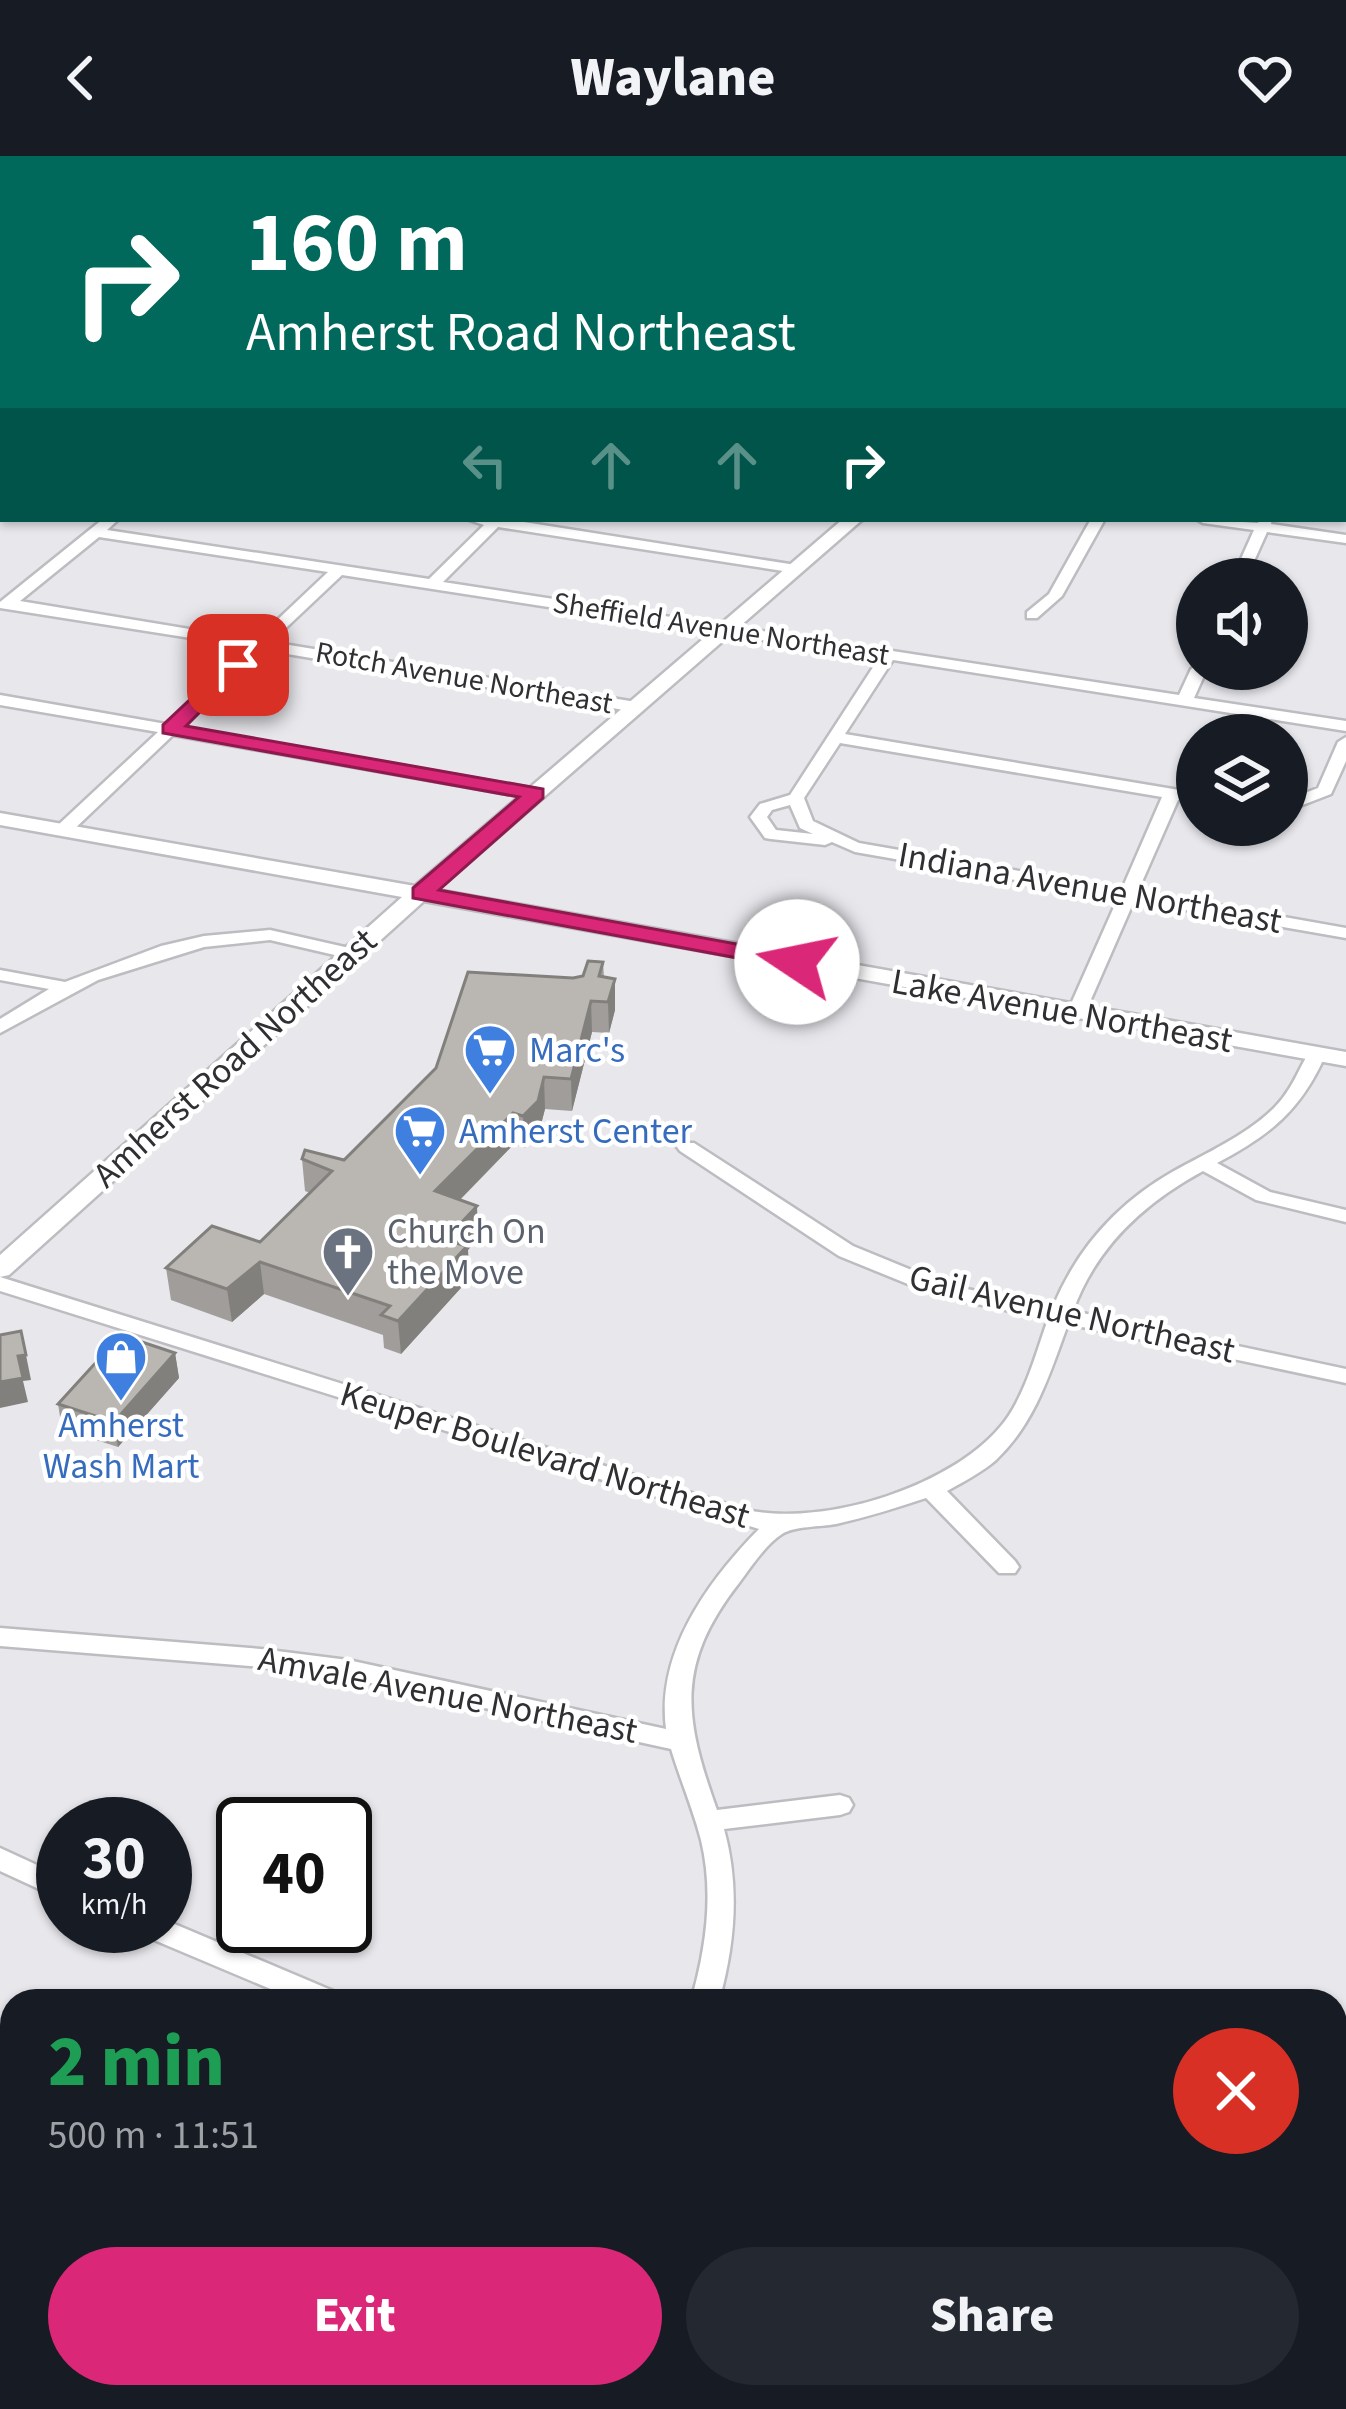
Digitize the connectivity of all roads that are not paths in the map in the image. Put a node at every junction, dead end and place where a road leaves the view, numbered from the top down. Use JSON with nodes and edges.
{"nodes":[{"id":1,"x":108,"y":522,"type":"edge"},
{"id":2,"x":495,"y":522,"type":"edge"},
{"id":3,"x":502,"y":522,"type":"edge"},
{"id":4,"x":850,"y":522,"type":"edge"},
{"id":5,"x":1096,"y":522,"type":"edge"},
{"id":6,"x":1264,"y":523,"type":"edge"},
{"id":7,"x":96,"y":532,"type":"junction"},
{"id":8,"x":1346,"y":539,"type":"edge"},
{"id":9,"x":1248,"y":558,"type":"edge"},
{"id":10,"x":796,"y":568,"type":"junction"},
{"id":11,"x":339,"y":570,"type":"junction"},
{"id":12,"x":433,"y":584,"type":"junction"},
{"id":13,"x":0,"y":585,"type":"edge"},
{"id":14,"x":25,"y":589,"type":"junction"},
{"id":15,"x":4,"y":606,"type":"edge"},
{"id":16,"x":1032,"y":615,"type":"dead end"},
{"id":17,"x":725,"y":629,"type":"junction"},
{"id":18,"x":261,"y":644,"type":"junction"},
{"id":19,"x":889,"y":654,"type":"junction"},
{"id":20,"x":1189,"y":690,"type":"edge"},
{"id":21,"x":0,"y":700,"type":"edge"},
{"id":22,"x":1184,"y":702,"type":"junction"},
{"id":23,"x":637,"y":706,"type":"junction"},
{"id":24,"x":1346,"y":726,"type":"edge"},
{"id":25,"x":170,"y":729,"type":"junction"},
{"id":26,"x":835,"y":737,"type":"junction"},
{"id":27,"x":1346,"y":742,"type":"edge"},
{"id":28,"x":536,"y":794,"type":"junction"},
{"id":29,"x":1172,"y":794,"type":"junction"},
{"id":30,"x":1176,"y":795,"type":"edge"},
{"id":31,"x":796,"y":798,"type":"junction"},
{"id":32,"x":1308,"y":799,"type":"edge"},
{"id":33,"x":0,"y":818,"type":"edge"},
{"id":34,"x":63,"y":830,"type":"junction"},
{"id":35,"x":835,"y":841,"type":"junction"},
{"id":36,"x":421,"y":893,"type":"junction"},
{"id":37,"x":1127,"y":895,"type":"junction"},
{"id":38,"x":1346,"y":933,"type":"edge"},
{"id":39,"x":352,"y":954,"type":"junction"},
{"id":40,"x":0,"y":975,"type":"edge"},
{"id":41,"x":60,"y":986,"type":"junction"},
{"id":42,"x":1076,"y":1013,"type":"junction"},
{"id":43,"x":0,"y":1027,"type":"edge"},
{"id":44,"x":1316,"y":1056,"type":"junction"},
{"id":45,"x":1346,"y":1059,"type":"edge"},
{"id":46,"x":687,"y":1147,"type":"dead end"},
{"id":47,"x":1202,"y":1163,"type":"junction"},
{"id":48,"x":1346,"y":1216,"type":"edge"},
{"id":49,"x":0,"y":1269,"type":"edge"},
{"id":50,"x":0,"y":1284,"type":"edge"},
{"id":51,"x":1062,"y":1319,"type":"junction"},
{"id":52,"x":1346,"y":1376,"type":"edge"},
{"id":53,"x":931,"y":1488,"type":"junction"},
{"id":54,"x":777,"y":1525,"type":"junction"},
{"id":55,"x":1006,"y":1567,"type":"dead end"},
{"id":56,"x":0,"y":1638,"type":"edge"},
{"id":57,"x":681,"y":1741,"type":"junction"},
{"id":58,"x":840,"y":1805,"type":"dead end"},
{"id":59,"x":709,"y":1822,"type":"junction"},
{"id":60,"x":0,"y":1859,"type":"edge"},
{"id":61,"x":36,"y":1876,"type":"edge"},
{"id":62,"x":192,"y":1944,"type":"edge"},
{"id":63,"x":300,"y":1989,"type":"edge"},
{"id":64,"x":707,"y":1989,"type":"edge"}],
"edges":[{"from":1,"to":7,"type":"street"},
{"from":2,"to":12,"type":"street"},
{"from":3,"to":10,"type":"street"},
{"from":4,"to":10,"type":"street","name":"Amherst Road Northeast"},
{"from":5,"to":16,"type":"street"},
{"from":6,"to":8,"type":"street"},
{"from":6,"to":9,"type":"street"},
{"from":7,"to":11,"type":"street","name":"Sheffield Avenue Northeast"},
{"from":7,"to":14,"type":"street"},
{"from":10,"to":17,"type":"street","name":"Amherst Road Northeast"},
{"from":11,"to":12,"type":"street","name":"Sheffield Avenue Northeast"},
{"from":11,"to":18,"type":"street"},
{"from":12,"to":17,"type":"street","name":"Sheffield Avenue Northeast"},
{"from":13,"to":14,"type":"street"},
{"from":14,"to":15,"type":"street"},
{"from":15,"to":18,"type":"street","name":"Rotch Avenue Northeast"},
{"from":17,"to":19,"type":"street","name":"Sheffield Avenue Northeast"},
{"from":17,"to":23,"type":"street","name":"Amherst Road Northeast"},
{"from":18,"to":23,"type":"street","name":"Rotch Avenue Northeast"},
{"from":18,"to":25,"type":"street"},
{"from":19,"to":22,"type":"street","name":"Sheffield Avenue Northeast"},
{"from":19,"to":26,"type":"street"},
{"from":20,"to":22,"type":"street"},
{"from":21,"to":25,"type":"street"},
{"from":22,"to":24,"type":"street","name":"Sheffield Avenue Northeast"},
{"from":23,"to":28,"type":"street","name":"Amherst Road Northeast"},
{"from":25,"to":28,"type":"street"},
{"from":25,"to":34,"type":"street"},
{"from":26,"to":29,"type":"street"},
{"from":26,"to":31,"type":"street"},
{"from":27,"to":32,"type":"street"},
{"from":28,"to":36,"type":"street","name":"Amherst Road Northeast"},
{"from":29,"to":30,"type":"street"},
{"from":29,"to":37,"type":"street"},
{"from":31,"to":35,"type":"street"},
{"from":31,"to":35,"type":"street","name":"Indiana Avenue Northeast"},
{"from":33,"to":34,"type":"street","name":"Lake Avenue Northeast"},
{"from":34,"to":36,"type":"street","name":"Lake Avenue Northeast"},
{"from":35,"to":37,"type":"street","name":"Indiana Avenue Northeast"},
{"from":36,"to":39,"type":"street","name":"Amherst Road Northeast"},
{"from":36,"to":42,"type":"street","name":"Lake Avenue Northeast"},
{"from":37,"to":38,"type":"street","name":"Indiana Avenue Northeast"},
{"from":37,"to":42,"type":"street"},
{"from":39,"to":41,"type":"street"},
{"from":39,"to":49,"type":"street","name":"Amherst Road Northeast"},
{"from":40,"to":41,"type":"street"},
{"from":41,"to":43,"type":"street"},
{"from":42,"to":44,"type":"street","name":"Lake Avenue Northeast"},
{"from":44,"to":45,"type":"street","name":"Lake Avenue Northeast"},
{"from":44,"to":47,"type":"street","name":"Keuper Boulevard Northeast"},
{"from":46,"to":51,"type":"street","name":"Gail Avenue Northeast"},
{"from":47,"to":48,"type":"street"},
{"from":47,"to":51,"type":"street","name":"Keuper Boulevard Northeast"},
{"from":50,"to":54,"type":"street","name":"Keuper Boulevard Northeast"},
{"from":51,"to":52,"type":"street","name":"Gail Avenue Northeast"},
{"from":51,"to":53,"type":"street","name":"Keuper Boulevard Northeast"},
{"from":53,"to":54,"type":"street","name":"Keuper Boulevard Northeast"},
{"from":53,"to":55,"type":"street"},
{"from":54,"to":57,"type":"street"},
{"from":56,"to":57,"type":"street","name":"Amvale Avenue Northeast"},
{"from":57,"to":59,"type":"street"},
{"from":58,"to":59,"type":"street"},
{"from":59,"to":64,"type":"street"},
{"from":60,"to":61,"type":"street"},
{"from":62,"to":63,"type":"street"}]}
